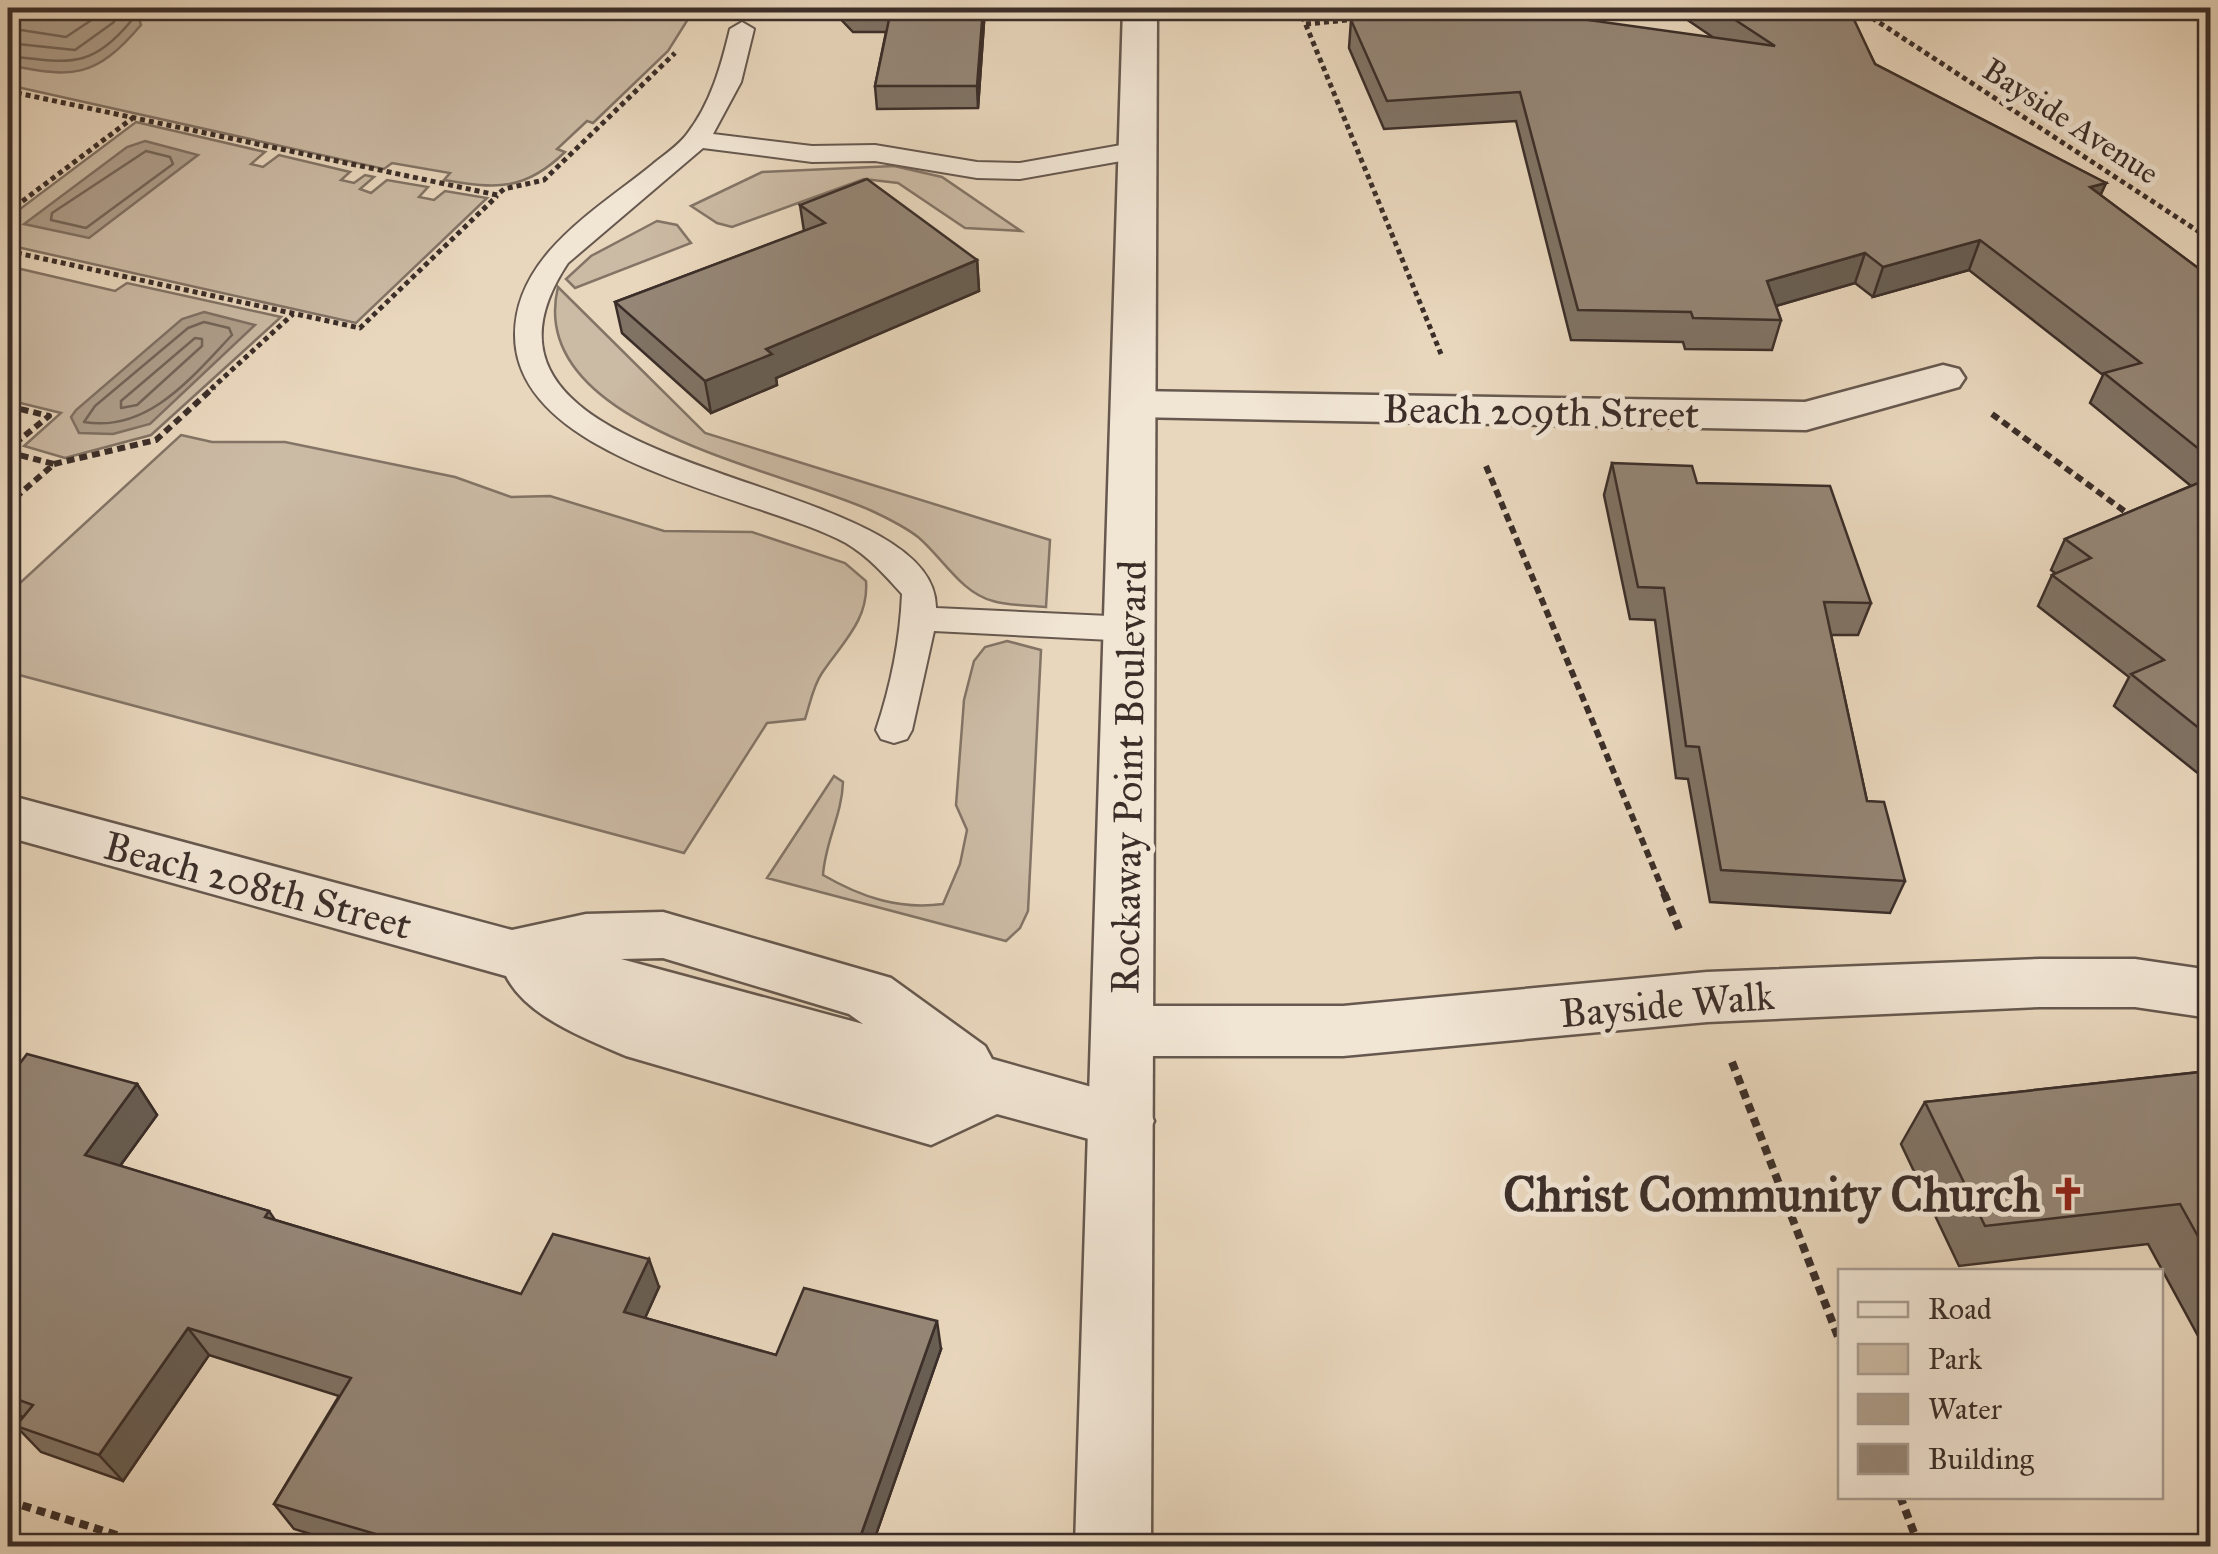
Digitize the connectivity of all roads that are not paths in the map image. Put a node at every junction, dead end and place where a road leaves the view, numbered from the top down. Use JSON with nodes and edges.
{"nodes":[{"id":1,"x":1140,"y":8,"type":"edge"},
{"id":2,"x":742,"y":29,"type":"dead end"},
{"id":3,"x":696,"y":140,"type":"junction"},
{"id":4,"x":1138,"y":150,"type":"junction"},
{"id":5,"x":1943,"y":378,"type":"road end"},
{"id":6,"x":1134,"y":404,"type":"junction"},
{"id":7,"x":919,"y":620,"type":"junction"},
{"id":8,"x":1131,"y":629,"type":"junction"},
{"id":9,"x":894,"y":730,"type":"dead end"},
{"id":10,"x":8,"y":816,"type":"edge"},
{"id":11,"x":509,"y":954,"type":"junction"},
{"id":12,"x":2210,"y":994,"type":"edge"},
{"id":13,"x":1123,"y":1030,"type":"junction"},
{"id":14,"x":993,"y":1085,"type":"junction"},
{"id":15,"x":1122,"y":1121,"type":"junction"},
{"id":16,"x":1113,"y":1546,"type":"edge"}],
"edges":[{"from":1,"to":4,"type":"street","name":"Rockaway Point Boulevard"},
{"from":2,"to":3,"type":"lane"},
{"from":3,"to":4,"type":"lane"},
{"from":3,"to":7,"type":"lane"},
{"from":4,"to":6,"type":"street","name":"Rockaway Point Boulevard"},
{"from":5,"to":6,"type":"street","name":"Beach 209th Street"},
{"from":6,"to":8,"type":"street","name":"Rockaway Point Boulevard"},
{"from":7,"to":8,"type":"lane"},
{"from":7,"to":9,"type":"lane"},
{"from":8,"to":13,"type":"street","name":"Rockaway Point Boulevard"},
{"from":10,"to":11,"type":"street","name":"Beach 208th Street"},
{"from":11,"to":14,"type":"street","name":"Beach 208th Street"},
{"from":11,"to":14,"type":"street","name":"Beach 208th Street"},
{"from":12,"to":13,"type":"street","name":"Bayside Walk"},
{"from":13,"to":15,"type":"street","name":"Rockaway Point Boulevard"},
{"from":14,"to":15,"type":"street","name":"Beach 208th Street"},
{"from":15,"to":16,"type":"street","name":"Rockaway Point Boulevard"}]}
